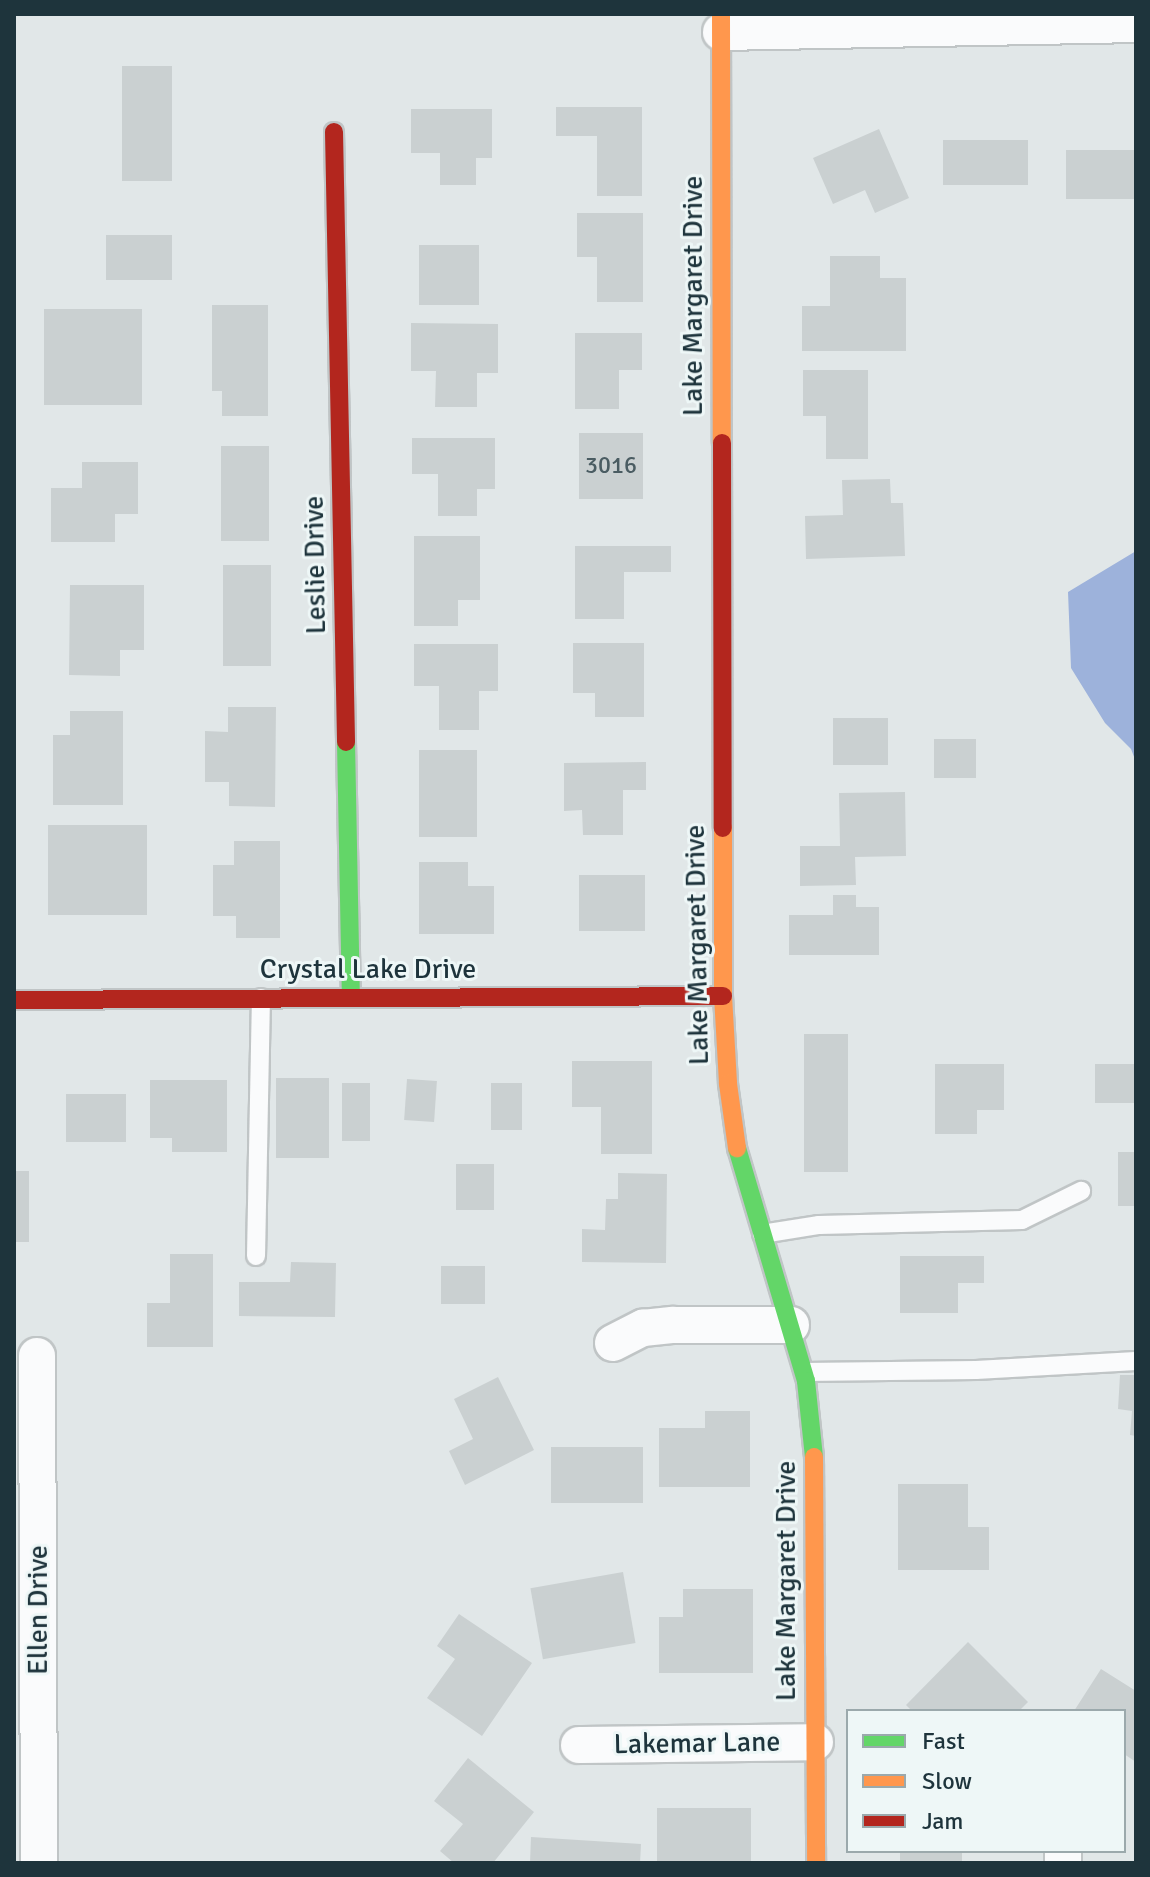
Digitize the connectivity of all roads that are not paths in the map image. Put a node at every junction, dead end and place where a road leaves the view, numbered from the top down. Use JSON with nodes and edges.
{"nodes":[{"id":1,"x":721,"y":23,"type":"edge"},
{"id":2,"x":1136,"y":24,"type":"edge"},
{"id":3,"x":334,"y":132,"type":"dead end"},
{"id":4,"x":723,"y":996,"type":"junction"},
{"id":5,"x":351,"y":997,"type":"junction"},
{"id":6,"x":261,"y":998,"type":"junction"},
{"id":7,"x":14,"y":1000,"type":"edge"},
{"id":8,"x":1081,"y":1191,"type":"dead end"},
{"id":9,"x":762,"y":1234,"type":"junction"},
{"id":10,"x":256,"y":1256,"type":"dead end"},
{"id":11,"x":791,"y":1325,"type":"junction"},
{"id":12,"x":613,"y":1343,"type":"dead end"},
{"id":13,"x":37,"y":1356,"type":"dead end"},
{"id":14,"x":1136,"y":1361,"type":"edge"},
{"id":15,"x":804,"y":1372,"type":"junction"},
{"id":16,"x":815,"y":1742,"type":"junction"},
{"id":17,"x":579,"y":1745,"type":"dead end"},
{"id":18,"x":39,"y":1863,"type":"edge"},
{"id":19,"x":816,"y":1863,"type":"edge"}],
"edges":[{"from":1,"to":2,"type":"street"},
{"from":1,"to":4,"type":"street","name":"Lake Margaret Drive"},
{"from":3,"to":5,"type":"street","name":"Leslie Drive"},
{"from":4,"to":5,"type":"street","name":"Crystal Lake Drive"},
{"from":4,"to":9,"type":"street","name":"Lake Margaret Drive"},
{"from":5,"to":6,"type":"street","name":"Crystal Lake Drive"},
{"from":6,"to":7,"type":"street","name":"Crystal Lake Drive"},
{"from":6,"to":10,"type":"lane"},
{"from":8,"to":9,"type":"lane"},
{"from":9,"to":11,"type":"street","name":"Lake Margaret Drive"},
{"from":11,"to":12,"type":"street"},
{"from":11,"to":15,"type":"street","name":"Lake Margaret Drive"},
{"from":13,"to":18,"type":"street","name":"Ellen Drive"},
{"from":14,"to":15,"type":"lane"},
{"from":15,"to":16,"type":"street","name":"Lake Margaret Drive"},
{"from":16,"to":17,"type":"street","name":"Lakemar Lane"},
{"from":16,"to":19,"type":"street","name":"Lake Margaret Drive"}]}
